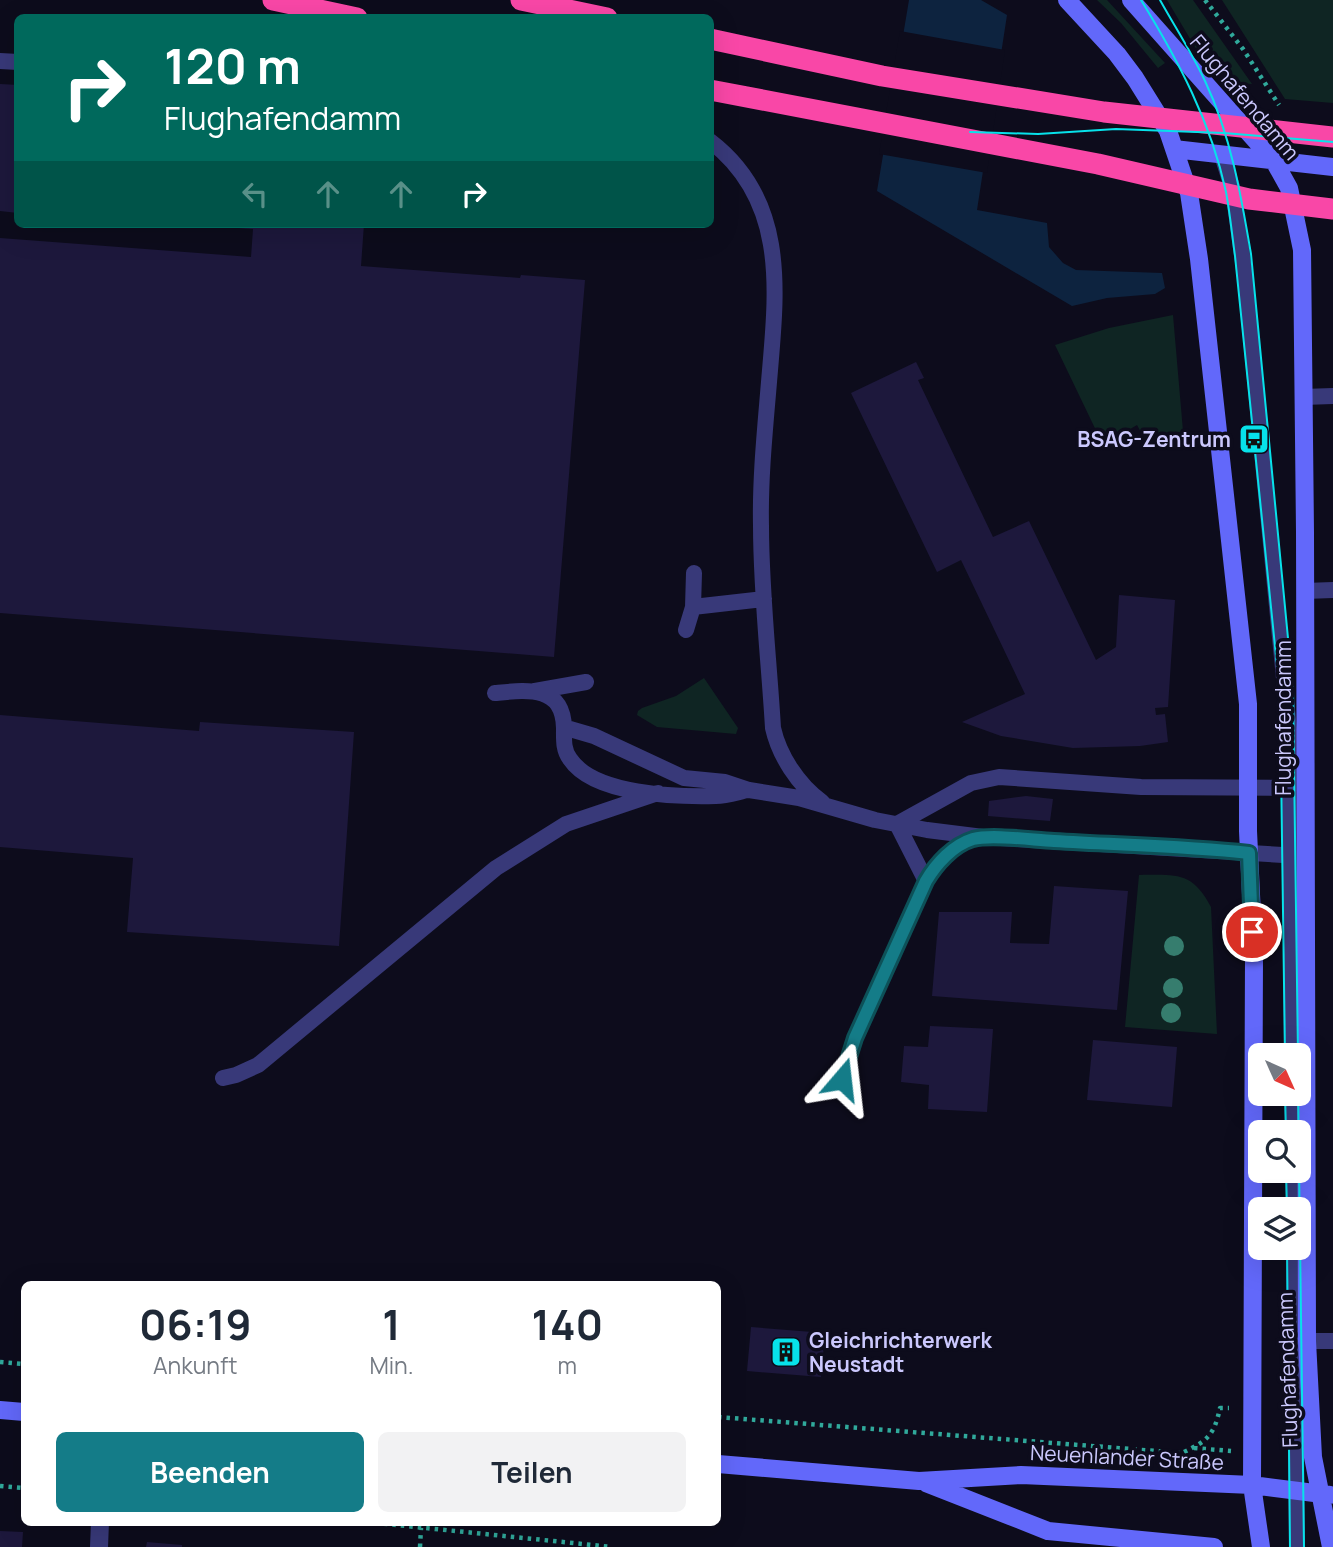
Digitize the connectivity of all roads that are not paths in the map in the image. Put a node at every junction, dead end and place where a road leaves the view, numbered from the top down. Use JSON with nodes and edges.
{"nodes":[{"id":1,"x":273,"y":0,"type":"edge"},
{"id":2,"x":521,"y":0,"type":"edge"},
{"id":3,"x":569,"y":0,"type":"edge"},
{"id":4,"x":1067,"y":0,"type":"edge"},
{"id":5,"x":1131,"y":0,"type":"edge"},
{"id":6,"x":338,"y":14,"type":"edge"},
{"id":7,"x":588,"y":14,"type":"edge"},
{"id":8,"x":607,"y":14,"type":"edge"},
{"id":9,"x":714,"y":40,"type":"edge"},
{"id":10,"x":714,"y":91,"type":"edge"},
{"id":11,"x":1333,"y":138,"type":"edge"},
{"id":12,"x":714,"y":145,"type":"edge"},
{"id":13,"x":1174,"y":149,"type":"junction"},
{"id":14,"x":1223,"y":155,"type":"junction"},
{"id":15,"x":1274,"y":161,"type":"junction"},
{"id":16,"x":1333,"y":167,"type":"edge"},
{"id":17,"x":1333,"y":209,"type":"edge"},
{"id":18,"x":1333,"y":396,"type":"edge"},
{"id":19,"x":1303,"y":397,"type":"junction"},
{"id":20,"x":694,"y":573,"type":"dead end"},
{"id":21,"x":1333,"y":590,"type":"edge"},
{"id":22,"x":1305,"y":591,"type":"junction"},
{"id":23,"x":764,"y":599,"type":"junction"},
{"id":24,"x":692,"y":607,"type":"junction"},
{"id":25,"x":686,"y":630,"type":"dead end"},
{"id":26,"x":586,"y":682,"type":"dead end"},
{"id":27,"x":535,"y":691,"type":"junction"},
{"id":28,"x":495,"y":693,"type":"dead end"},
{"id":29,"x":570,"y":729,"type":"dead end"},
{"id":30,"x":1247,"y":788,"type":"junction"},
{"id":31,"x":1298,"y":788,"type":"junction"},
{"id":32,"x":749,"y":790,"type":"junction"},
{"id":33,"x":658,"y":793,"type":"junction"},
{"id":34,"x":830,"y":807,"type":"junction"},
{"id":35,"x":897,"y":824,"type":"junction"},
{"id":36,"x":983,"y":837,"type":"junction"},
{"id":37,"x":1249,"y":853,"type":"junction"},
{"id":38,"x":1298,"y":856,"type":"junction"},
{"id":39,"x":926,"y":881,"type":"junction"},
{"id":40,"x":1292,"y":1043,"type":"edge"},
{"id":41,"x":223,"y":1078,"type":"dead end"},
{"id":42,"x":842,"y":1079,"type":"dead end"},
{"id":43,"x":1294,"y":1260,"type":"edge"},
{"id":44,"x":1307,"y":1341,"type":"junction"},
{"id":45,"x":1333,"y":1342,"type":"edge"},
{"id":46,"x":0,"y":1410,"type":"edge"},
{"id":47,"x":21,"y":1412,"type":"edge"},
{"id":48,"x":721,"y":1464,"type":"edge"},
{"id":49,"x":919,"y":1481,"type":"junction"},
{"id":50,"x":1252,"y":1485,"type":"junction"},
{"id":51,"x":1297,"y":1492,"type":"junction"},
{"id":52,"x":1327,"y":1495,"type":"edge"},
{"id":53,"x":100,"y":1526,"type":"edge"},
{"id":54,"x":99,"y":1547,"type":"edge"},
{"id":55,"x":1213,"y":1547,"type":"edge"},
{"id":56,"x":1261,"y":1547,"type":"edge"},
{"id":57,"x":1297,"y":1547,"type":"edge"},
{"id":58,"x":1331,"y":1547,"type":"edge"}],
"edges":[{"from":1,"to":6,"type":"highway"},
{"from":2,"to":7,"type":"highway"},
{"from":3,"to":8,"type":"highway"},
{"from":4,"to":13,"type":"main road","name":"Flughafendamm"},
{"from":5,"to":15,"type":"main road","name":"Flughafendamm"},
{"from":9,"to":11,"type":"highway"},
{"from":10,"to":17,"type":"highway"},
{"from":12,"to":23,"type":"lane"},
{"from":13,"to":14,"type":"main road"},
{"from":13,"to":30,"type":"main road","name":"Flughafendamm"},
{"from":14,"to":15,"type":"main road"},
{"from":14,"to":31,"type":"lane"},
{"from":15,"to":16,"type":"main road"},
{"from":15,"to":19,"type":"main road","name":"Flughafendamm"},
{"from":18,"to":19,"type":"lane"},
{"from":19,"to":22,"type":"main road","name":"Flughafendamm"},
{"from":20,"to":24,"type":"lane"},
{"from":21,"to":22,"type":"lane"},
{"from":22,"to":31,"type":"main road","name":"Flughafendamm"},
{"from":23,"to":24,"type":"lane"},
{"from":23,"to":34,"type":"lane"},
{"from":24,"to":25,"type":"lane"},
{"from":26,"to":27,"type":"lane"},
{"from":27,"to":28,"type":"lane"},
{"from":27,"to":33,"type":"lane"},
{"from":29,"to":32,"type":"lane"},
{"from":30,"to":31,"type":"lane"},
{"from":30,"to":35,"type":"lane"},
{"from":30,"to":37,"type":"main road","name":"Flughafendamm"},
{"from":31,"to":38,"type":"main road","name":"Flughafendamm"},
{"from":32,"to":33,"type":"lane"},
{"from":32,"to":34,"type":"lane"},
{"from":33,"to":41,"type":"lane"},
{"from":34,"to":35,"type":"lane"},
{"from":35,"to":36,"type":"lane"},
{"from":35,"to":39,"type":"lane"},
{"from":36,"to":37,"type":"lane"},
{"from":36,"to":39,"type":"lane"},
{"from":37,"to":38,"type":"lane"},
{"from":37,"to":50,"type":"main road","name":"Flughafendamm"},
{"from":38,"to":40,"type":"lane"},
{"from":38,"to":44,"type":"main road","name":"Flughafendamm"},
{"from":39,"to":42,"type":"lane"},
{"from":43,"to":51,"type":"lane"},
{"from":44,"to":45,"type":"lane"},
{"from":44,"to":52,"type":"main road","name":"Flughafendamm"},
{"from":46,"to":47,"type":"main road"},
{"from":48,"to":49,"type":"main road","name":"Neuenlander Straße"},
{"from":49,"to":50,"type":"main road","name":"Neuenlander Straße"},
{"from":49,"to":55,"type":"main road","name":"Neuenlander Straße"},
{"from":50,"to":51,"type":"main road","name":"Neuenlander Straße"},
{"from":50,"to":56,"type":"main road","name":"Flughafendamm"},
{"from":51,"to":52,"type":"main road","name":"Neuenlander Straße"},
{"from":51,"to":57,"type":"lane"},
{"from":52,"to":58,"type":"main road","name":"Flughafendamm"},
{"from":53,"to":54,"type":"street"}]}
